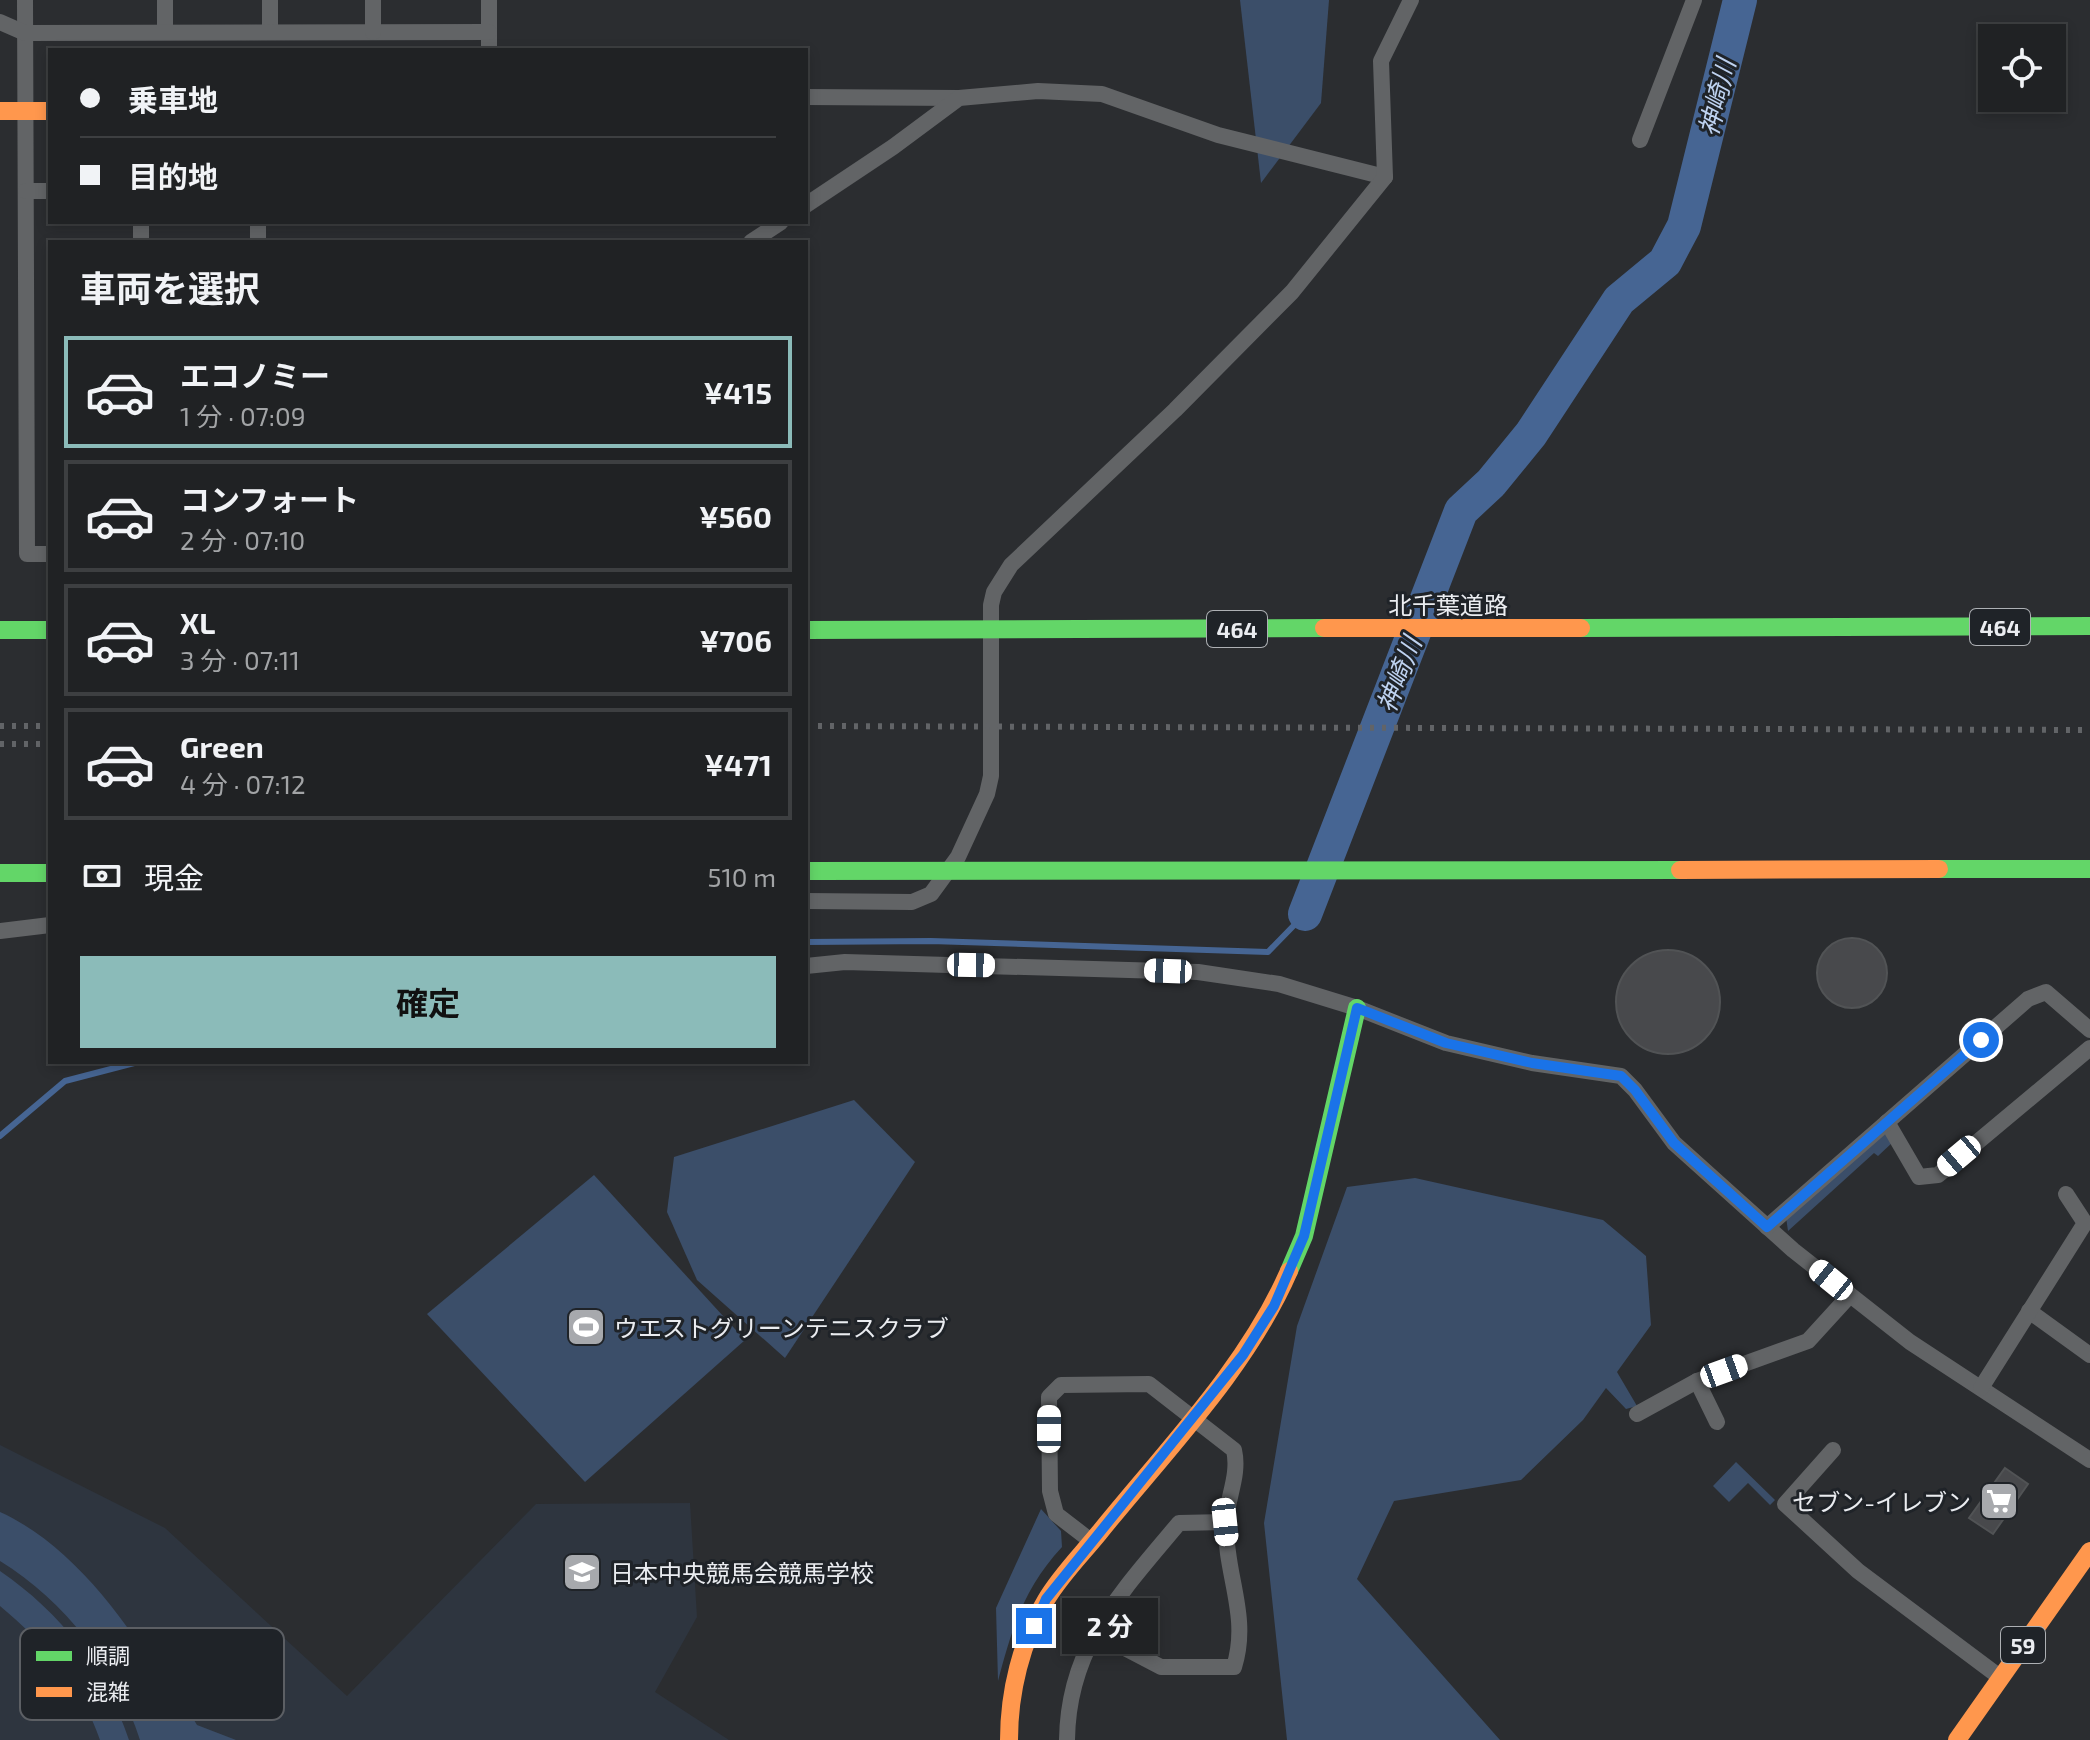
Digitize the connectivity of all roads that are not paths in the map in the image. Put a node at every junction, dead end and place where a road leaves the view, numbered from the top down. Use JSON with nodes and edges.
{"nodes":[{"id":1,"x":25,"y":0,"type":"edge"},
{"id":2,"x":165,"y":0,"type":"edge"},
{"id":3,"x":270,"y":0,"type":"edge"},
{"id":4,"x":373,"y":0,"type":"edge"},
{"id":5,"x":489,"y":0,"type":"edge"},
{"id":6,"x":1411,"y":0,"type":"edge"},
{"id":7,"x":1694,"y":0,"type":"edge"},
{"id":8,"x":0,"y":22,"type":"edge"},
{"id":9,"x":165,"y":32,"type":"junction"},
{"id":10,"x":270,"y":32,"type":"junction"},
{"id":11,"x":373,"y":32,"type":"junction"},
{"id":12,"x":489,"y":32,"type":"junction"},
{"id":13,"x":25,"y":33,"type":"junction"},
{"id":14,"x":489,"y":48,"type":"edge"},
{"id":15,"x":808,"y":97,"type":"edge"},
{"id":16,"x":959,"y":98,"type":"junction"},
{"id":17,"x":0,"y":111,"type":"edge"},
{"id":18,"x":25,"y":111,"type":"junction"},
{"id":19,"x":48,"y":111,"type":"edge"},
{"id":20,"x":1640,"y":140,"type":"dead end"},
{"id":21,"x":1385,"y":177,"type":"junction"},
{"id":22,"x":26,"y":191,"type":"junction"},
{"id":23,"x":48,"y":191,"type":"edge"},
{"id":24,"x":808,"y":204,"type":"edge"},
{"id":25,"x":778,"y":224,"type":"edge"},
{"id":26,"x":754,"y":240,"type":"edge"},
{"id":27,"x":48,"y":554,"type":"edge"},
{"id":28,"x":2090,"y":626,"type":"edge"},
{"id":29,"x":0,"y":630,"type":"edge"},
{"id":30,"x":48,"y":630,"type":"edge"},
{"id":31,"x":808,"y":630,"type":"edge"},
{"id":32,"x":2090,"y":869,"type":"edge"},
{"id":33,"x":808,"y":871,"type":"edge"},
{"id":34,"x":0,"y":873,"type":"edge"},
{"id":35,"x":48,"y":873,"type":"edge"},
{"id":36,"x":808,"y":901,"type":"edge"},
{"id":37,"x":48,"y":925,"type":"edge"},
{"id":38,"x":0,"y":931,"type":"edge"},
{"id":39,"x":808,"y":966,"type":"edge"},
{"id":40,"x":1357,"y":1008,"type":"junction"},
{"id":41,"x":2090,"y":1030,"type":"edge"},
{"id":42,"x":2090,"y":1048,"type":"edge"},
{"id":43,"x":1887,"y":1122,"type":"junction"},
{"id":44,"x":2066,"y":1194,"type":"dead end"},
{"id":45,"x":1767,"y":1227,"type":"junction"},
{"id":46,"x":1850,"y":1295,"type":"junction"},
{"id":47,"x":2029,"y":1311,"type":"junction"},
{"id":48,"x":2090,"y":1355,"type":"edge"},
{"id":49,"x":1697,"y":1381,"type":"junction"},
{"id":50,"x":1981,"y":1388,"type":"junction"},
{"id":51,"x":1637,"y":1414,"type":"dead end"},
{"id":52,"x":1190,"y":1418,"type":"junction"},
{"id":53,"x":1717,"y":1422,"type":"dead end"},
{"id":54,"x":1833,"y":1450,"type":"dead end"},
{"id":55,"x":2090,"y":1459,"type":"edge"},
{"id":56,"x":1225,"y":1522,"type":"junction"},
{"id":57,"x":1091,"y":1541,"type":"junction"},
{"id":58,"x":2090,"y":1551,"type":"edge"},
{"id":59,"x":1094,"y":1632,"type":"junction"},
{"id":60,"x":2001,"y":1678,"type":"junction"},
{"id":61,"x":1009,"y":1740,"type":"edge"},
{"id":62,"x":1067,"y":1740,"type":"edge"},
{"id":63,"x":1957,"y":1740,"type":"edge"}],
"edges":[{"from":1,"to":13,"type":"street"},
{"from":2,"to":9,"type":"street"},
{"from":3,"to":10,"type":"street"},
{"from":4,"to":11,"type":"street"},
{"from":5,"to":12,"type":"street"},
{"from":6,"to":21,"type":"street"},
{"from":7,"to":20,"type":"street"},
{"from":8,"to":13,"type":"street"},
{"from":9,"to":10,"type":"street"},
{"from":9,"to":13,"type":"street"},
{"from":10,"to":11,"type":"street"},
{"from":11,"to":12,"type":"street"},
{"from":12,"to":14,"type":"street"},
{"from":13,"to":18,"type":"street"},
{"from":15,"to":16,"type":"street"},
{"from":16,"to":21,"type":"street"},
{"from":16,"to":24,"type":"street"},
{"from":17,"to":18,"type":"main road"},
{"from":18,"to":19,"type":"main road"},
{"from":18,"to":22,"type":"street"},
{"from":21,"to":36,"type":"street"},
{"from":22,"to":23,"type":"street"},
{"from":22,"to":27,"type":"street"},
{"from":25,"to":26,"type":"street"},
{"from":28,"to":31,"type":"main road","name":"北千葉道路","number":"464"},
{"from":29,"to":30,"type":"main road"},
{"from":32,"to":33,"type":"main road"},
{"from":34,"to":35,"type":"main road"},
{"from":37,"to":38,"type":"street"},
{"from":39,"to":40,"type":"street"},
{"from":40,"to":45,"type":"street"},
{"from":40,"to":52,"type":"main road"},
{"from":41,"to":43,"type":"street"},
{"from":42,"to":43,"type":"street"},
{"from":43,"to":45,"type":"street"},
{"from":44,"to":47,"type":"street"},
{"from":45,"to":46,"type":"street"},
{"from":46,"to":49,"type":"street"},
{"from":46,"to":50,"type":"street"},
{"from":47,"to":48,"type":"street"},
{"from":47,"to":50,"type":"street"},
{"from":49,"to":51,"type":"street"},
{"from":49,"to":53,"type":"street"},
{"from":50,"to":55,"type":"street"},
{"from":52,"to":56,"type":"street"},
{"from":52,"to":57,"type":"main road"},
{"from":52,"to":57,"type":"street"},
{"from":54,"to":60,"type":"street"},
{"from":56,"to":59,"type":"street"},
{"from":56,"to":59,"type":"street"},
{"from":57,"to":61,"type":"main road"},
{"from":58,"to":60,"type":"main road","number":"59"},
{"from":59,"to":62,"type":"street"},
{"from":60,"to":63,"type":"main road","number":"59"}]}
